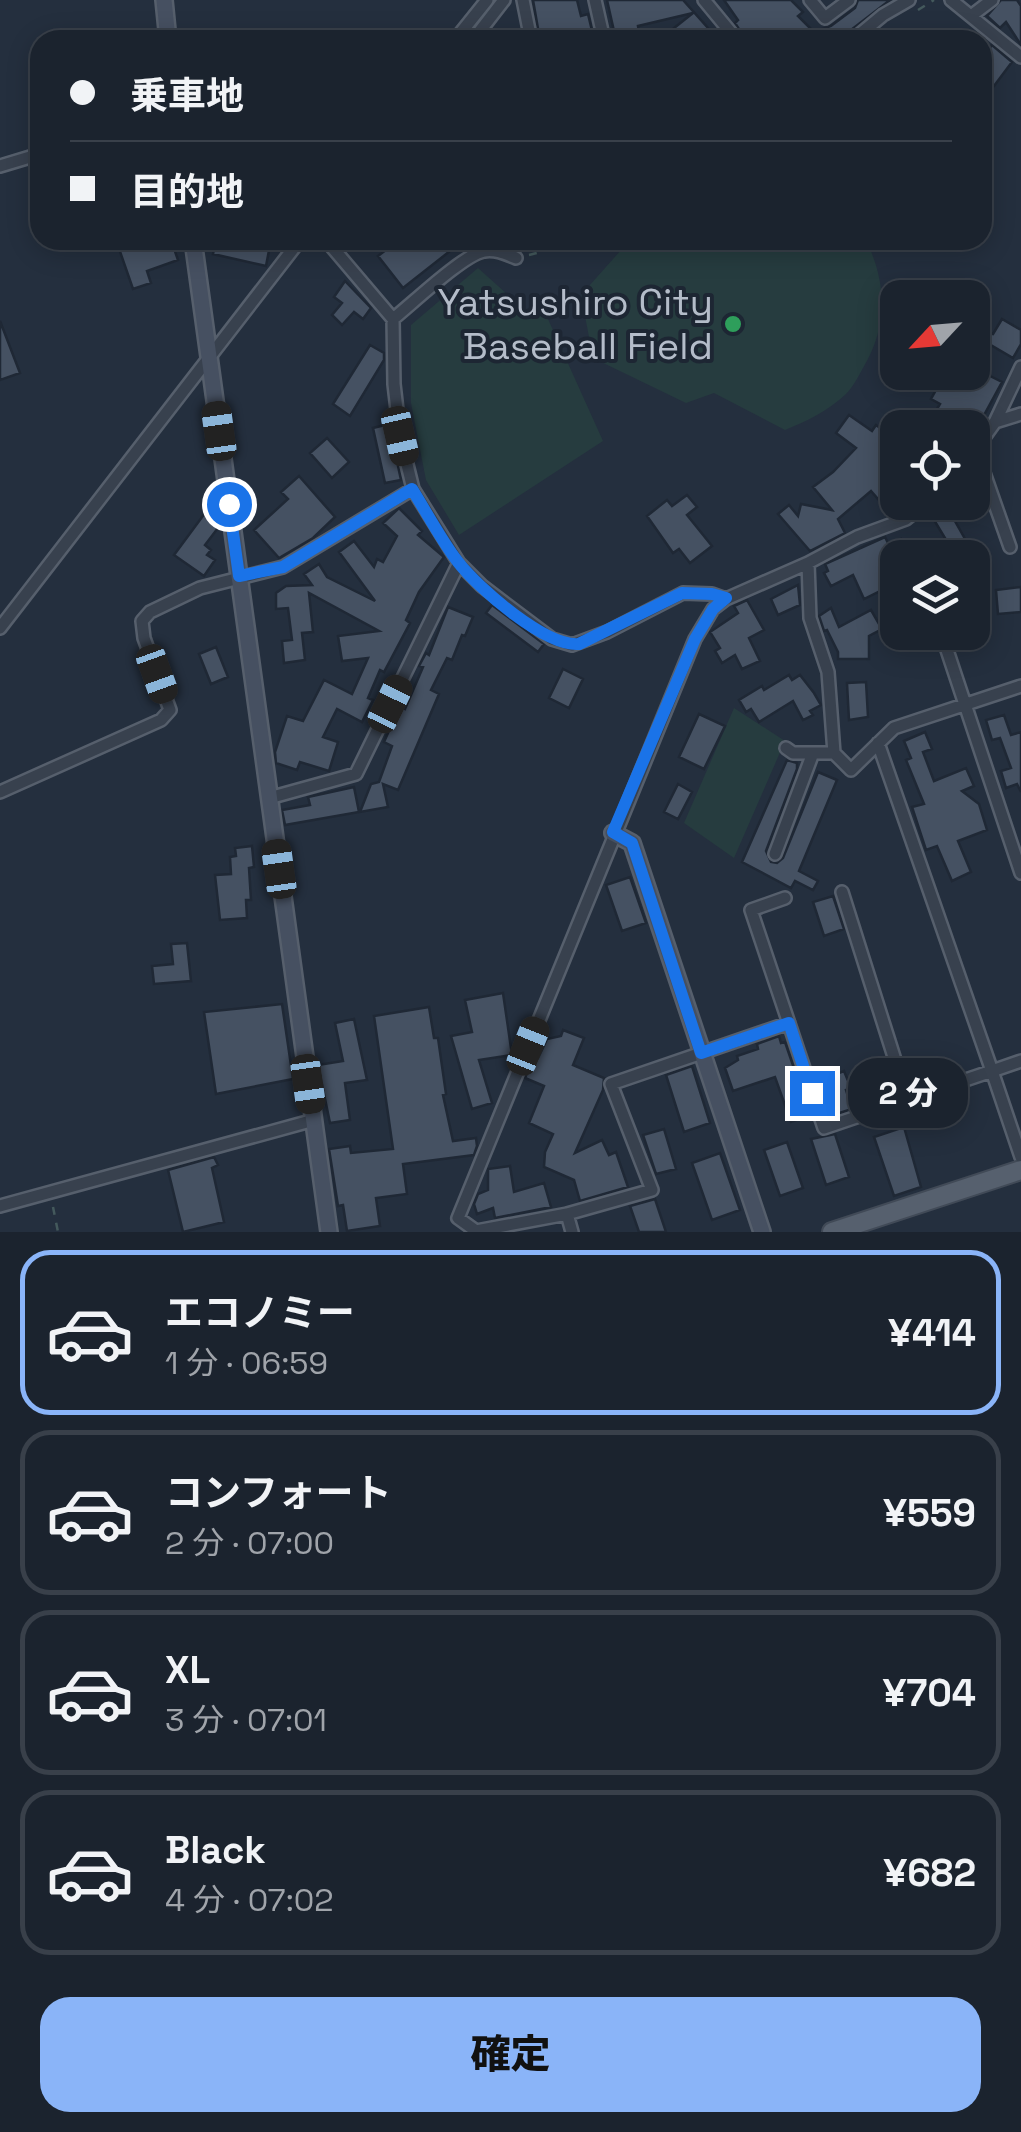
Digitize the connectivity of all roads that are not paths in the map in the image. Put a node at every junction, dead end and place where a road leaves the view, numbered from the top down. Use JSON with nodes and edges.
{"nodes":[{"id":1,"x":164,"y":0,"type":"edge"},
{"id":2,"x":488,"y":0,"type":"edge"},
{"id":3,"x":504,"y":0,"type":"edge"},
{"id":4,"x":523,"y":0,"type":"edge"},
{"id":5,"x":595,"y":0,"type":"edge"},
{"id":6,"x":704,"y":0,"type":"edge"},
{"id":7,"x":810,"y":0,"type":"edge"},
{"id":8,"x":849,"y":0,"type":"edge"},
{"id":9,"x":909,"y":0,"type":"edge"},
{"id":10,"x":951,"y":0,"type":"edge"},
{"id":11,"x":992,"y":0,"type":"edge"},
{"id":12,"x":971,"y":16,"type":"junction"},
{"id":13,"x":167,"y":30,"type":"edge"},
{"id":14,"x":463,"y":30,"type":"edge"},
{"id":15,"x":482,"y":30,"type":"edge"},
{"id":16,"x":529,"y":30,"type":"edge"},
{"id":17,"x":602,"y":30,"type":"edge"},
{"id":18,"x":730,"y":30,"type":"edge"},
{"id":19,"x":866,"y":30,"type":"edge"},
{"id":20,"x":988,"y":30,"type":"edge"},
{"id":21,"x":992,"y":33,"type":"edge"},
{"id":22,"x":1021,"y":57,"type":"edge"},
{"id":23,"x":30,"y":157,"type":"edge"},
{"id":24,"x":0,"y":166,"type":"edge"},
{"id":25,"x":194,"y":250,"type":"edge"},
{"id":26,"x":292,"y":250,"type":"edge"},
{"id":27,"x":334,"y":250,"type":"edge"},
{"id":28,"x":516,"y":258,"type":"road end"},
{"id":29,"x":393,"y":319,"type":"junction"},
{"id":30,"x":209,"y":358,"type":"junction"},
{"id":31,"x":1021,"y":367,"type":"edge"},
{"id":32,"x":1021,"y":414,"type":"edge"},
{"id":33,"x":995,"y":422,"type":"junction"},
{"id":34,"x":990,"y":429,"type":"edge"},
{"id":35,"x":412,"y":489,"type":"junction"},
{"id":36,"x":990,"y":494,"type":"edge"},
{"id":37,"x":903,"y":520,"type":"edge"},
{"id":38,"x":1010,"y":547,"type":"dead end"},
{"id":39,"x":459,"y":563,"type":"junction"},
{"id":40,"x":808,"y":563,"type":"junction"},
{"id":41,"x":239,"y":576,"type":"junction"},
{"id":42,"x":726,"y":598,"type":"junction"},
{"id":43,"x":0,"y":628,"type":"edge"},
{"id":44,"x":946,"y":650,"type":"edge"},
{"id":45,"x":1021,"y":686,"type":"edge"},
{"id":46,"x":963,"y":705,"type":"junction"},
{"id":47,"x":878,"y":743,"type":"junction"},
{"id":48,"x":786,"y":748,"type":"dead end"},
{"id":49,"x":834,"y":752,"type":"junction"},
{"id":50,"x":813,"y":753,"type":"junction"},
{"id":51,"x":0,"y":792,"type":"edge"},
{"id":52,"x":269,"y":798,"type":"junction"},
{"id":53,"x":613,"y":832,"type":"junction"},
{"id":54,"x":774,"y":854,"type":"dead end"},
{"id":55,"x":1021,"y":874,"type":"edge"},
{"id":56,"x":842,"y":892,"type":"dead end"},
{"id":57,"x":785,"y":898,"type":"dead end"},
{"id":58,"x":789,"y":1023,"type":"junction"},
{"id":59,"x":701,"y":1053,"type":"junction"},
{"id":60,"x":1021,"y":1062,"type":"edge"},
{"id":61,"x":992,"y":1071,"type":"junction"},
{"id":62,"x":907,"y":1098,"type":"junction"},
{"id":63,"x":314,"y":1120,"type":"junction"},
{"id":64,"x":1021,"y":1158,"type":"edge"},
{"id":65,"x":1021,"y":1170,"type":"edge"},
{"id":66,"x":0,"y":1206,"type":"edge"},
{"id":67,"x":567,"y":1214,"type":"junction"},
{"id":68,"x":329,"y":1232,"type":"edge"},
{"id":69,"x":572,"y":1232,"type":"edge"},
{"id":70,"x":762,"y":1232,"type":"edge"},
{"id":71,"x":832,"y":1232,"type":"edge"}],
"edges":[{"from":1,"to":13,"type":"street"},
{"from":2,"to":14,"type":"street"},
{"from":3,"to":15,"type":"street"},
{"from":4,"to":16,"type":"street"},
{"from":5,"to":17,"type":"street"},
{"from":6,"to":18,"type":"street"},
{"from":7,"to":8,"type":"street"},
{"from":9,"to":19,"type":"street"},
{"from":10,"to":12,"type":"street"},
{"from":11,"to":12,"type":"street"},
{"from":12,"to":20,"type":"street"},
{"from":21,"to":22,"type":"street"},
{"from":23,"to":24,"type":"street"},
{"from":25,"to":30,"type":"street"},
{"from":26,"to":30,"type":"street"},
{"from":27,"to":29,"type":"street"},
{"from":28,"to":29,"type":"street"},
{"from":29,"to":35,"type":"street"},
{"from":30,"to":41,"type":"street"},
{"from":30,"to":43,"type":"street"},
{"from":31,"to":33,"type":"street"},
{"from":32,"to":33,"type":"street"},
{"from":33,"to":34,"type":"street"},
{"from":35,"to":39,"type":"street"},
{"from":35,"to":41,"type":"street"},
{"from":36,"to":38,"type":"street"},
{"from":37,"to":40,"type":"street"},
{"from":39,"to":42,"type":"street"},
{"from":39,"to":52,"type":"street"},
{"from":40,"to":42,"type":"street"},
{"from":40,"to":49,"type":"street"},
{"from":41,"to":51,"type":"street"},
{"from":41,"to":52,"type":"street"},
{"from":42,"to":53,"type":"street"},
{"from":44,"to":46,"type":"street"},
{"from":45,"to":46,"type":"street"},
{"from":46,"to":47,"type":"street"},
{"from":46,"to":55,"type":"street"},
{"from":47,"to":49,"type":"street"},
{"from":47,"to":61,"type":"street"},
{"from":48,"to":50,"type":"street"},
{"from":49,"to":50,"type":"street"},
{"from":50,"to":54,"type":"street"},
{"from":52,"to":63,"type":"street"},
{"from":53,"to":59,"type":"street"},
{"from":53,"to":67,"type":"street"},
{"from":56,"to":62,"type":"street"},
{"from":57,"to":58,"type":"street"},
{"from":58,"to":59,"type":"street"},
{"from":58,"to":62,"type":"street"},
{"from":59,"to":67,"type":"street"},
{"from":59,"to":70,"type":"street"},
{"from":60,"to":61,"type":"street"},
{"from":61,"to":62,"type":"street"},
{"from":61,"to":64,"type":"street"},
{"from":63,"to":66,"type":"street"},
{"from":63,"to":68,"type":"street"},
{"from":65,"to":71,"type":"main road"},
{"from":67,"to":69,"type":"street"}]}
